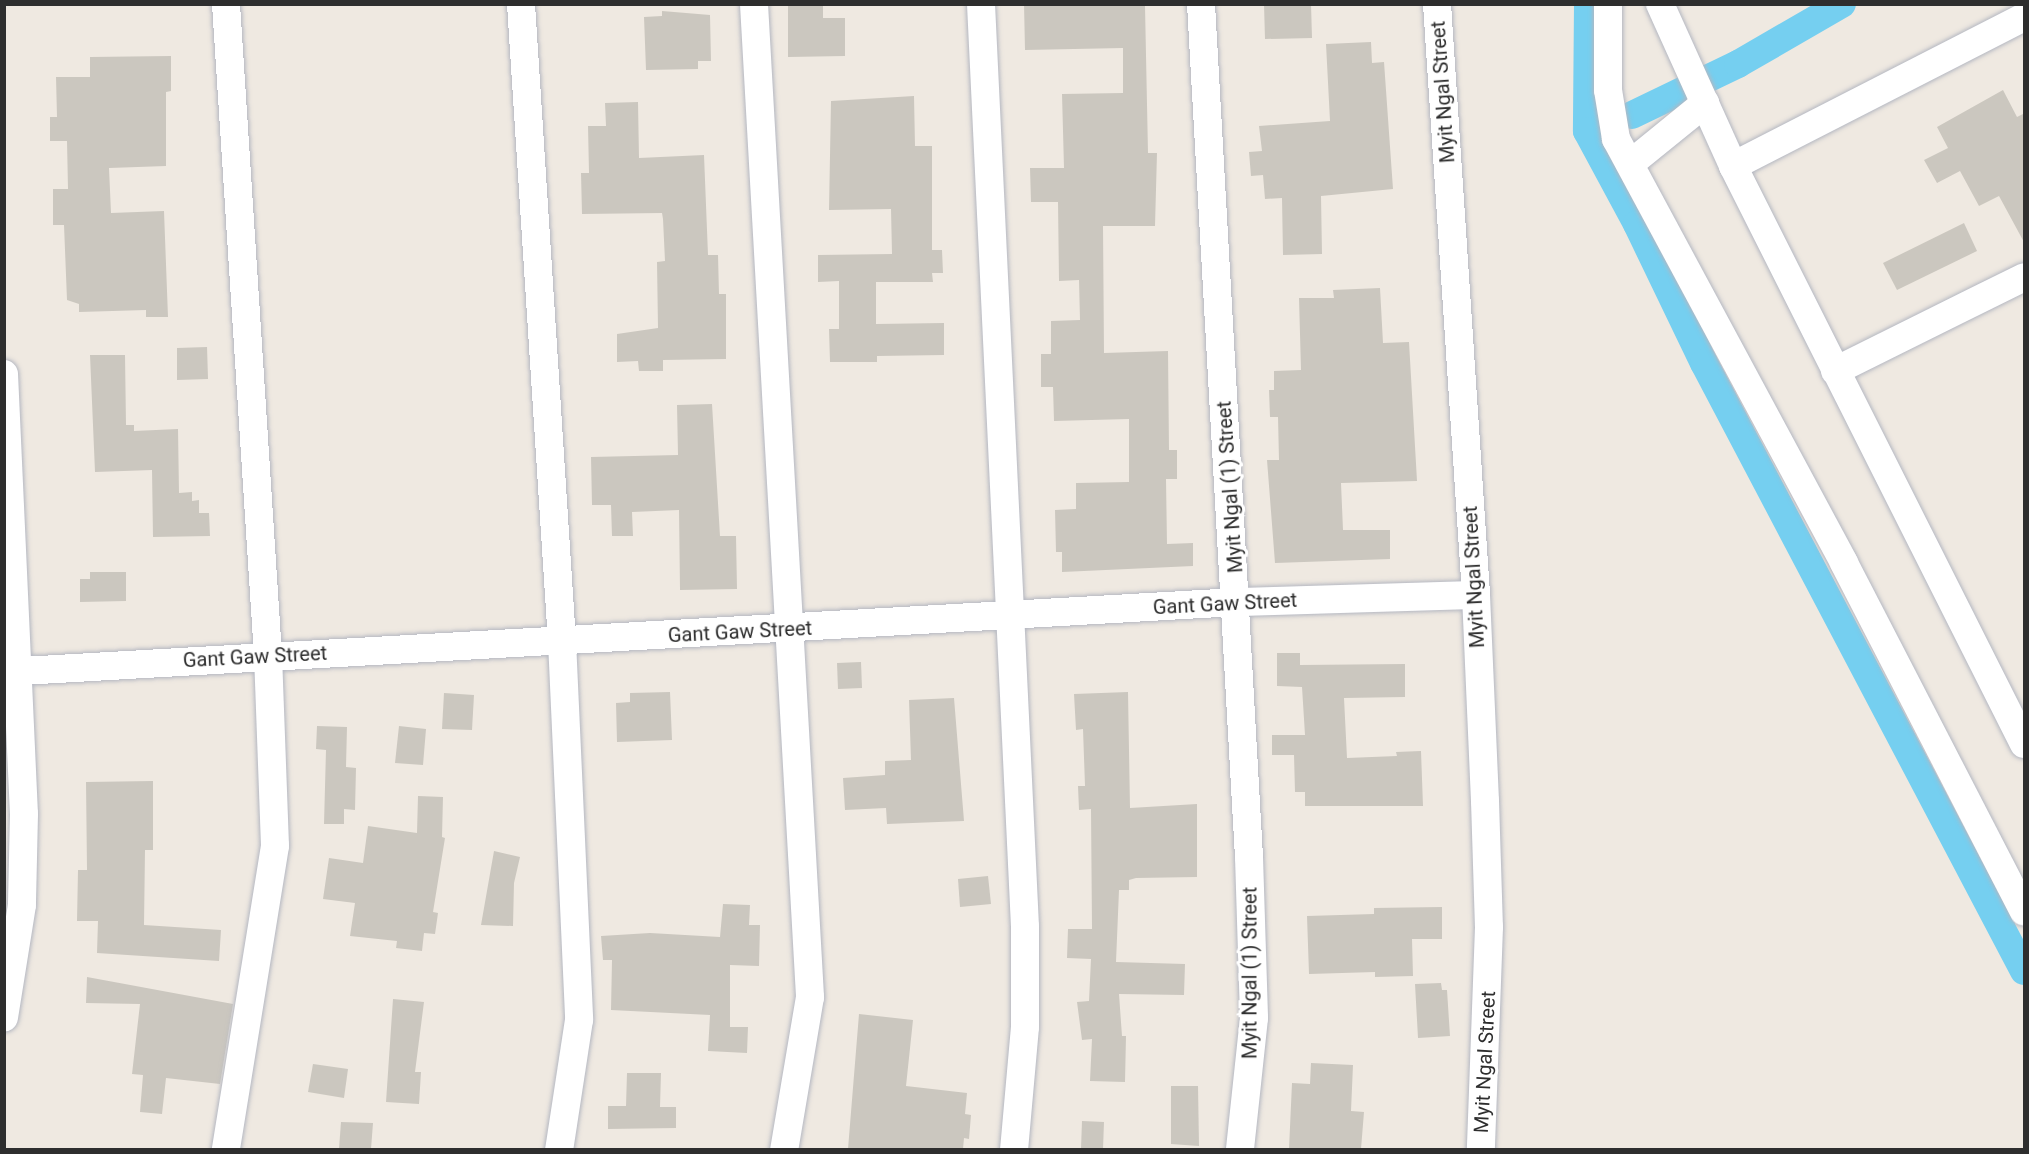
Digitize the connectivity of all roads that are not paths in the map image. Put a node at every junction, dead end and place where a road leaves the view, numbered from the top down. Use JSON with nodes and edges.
{"nodes":[{"id":1,"x":226,"y":4,"type":"edge"},
{"id":2,"x":522,"y":4,"type":"edge"},
{"id":3,"x":754,"y":4,"type":"edge"},
{"id":4,"x":981,"y":4,"type":"edge"},
{"id":5,"x":1201,"y":4,"type":"edge"},
{"id":6,"x":1437,"y":4,"type":"edge"},
{"id":7,"x":1608,"y":4,"type":"edge"},
{"id":8,"x":1660,"y":4,"type":"edge"},
{"id":9,"x":2025,"y":17,"type":"edge"},
{"id":10,"x":1703,"y":99,"type":"junction"},
{"id":11,"x":1630,"y":164,"type":"junction"},
{"id":12,"x":1733,"y":166,"type":"junction"},
{"id":13,"x":2025,"y":277,"type":"edge"},
{"id":14,"x":1834,"y":370,"type":"junction"},
{"id":15,"x":4,"y":374,"type":"edge"},
{"id":16,"x":1476,"y":595,"type":"junction"},
{"id":17,"x":1238,"y":602,"type":"junction"},
{"id":18,"x":1011,"y":614,"type":"junction"},
{"id":19,"x":791,"y":629,"type":"junction"},
{"id":20,"x":562,"y":641,"type":"junction"},
{"id":21,"x":268,"y":655,"type":"junction"},
{"id":22,"x":11,"y":672,"type":"edge"},
{"id":23,"x":2025,"y":744,"type":"edge"},
{"id":24,"x":2025,"y":911,"type":"edge"},
{"id":25,"x":4,"y":1018,"type":"edge"},
{"id":26,"x":226,"y":1149,"type":"edge"},
{"id":27,"x":559,"y":1149,"type":"edge"},
{"id":28,"x":784,"y":1149,"type":"edge"},
{"id":29,"x":1014,"y":1149,"type":"edge"},
{"id":30,"x":1240,"y":1149,"type":"edge"},
{"id":31,"x":1481,"y":1149,"type":"edge"}],
"edges":[{"from":1,"to":21,"type":"street"},
{"from":2,"to":20,"type":"street"},
{"from":3,"to":19,"type":"street"},
{"from":4,"to":18,"type":"street"},
{"from":5,"to":17,"type":"street","name":"Myit Ngal (1) Street"},
{"from":6,"to":16,"type":"street","name":"Myit Ngal Street"},
{"from":7,"to":11,"type":"street"},
{"from":8,"to":10,"type":"street"},
{"from":9,"to":12,"type":"street"},
{"from":10,"to":11,"type":"street"},
{"from":10,"to":12,"type":"street"},
{"from":11,"to":24,"type":"street"},
{"from":12,"to":14,"type":"street"},
{"from":13,"to":14,"type":"street"},
{"from":14,"to":23,"type":"street"},
{"from":15,"to":22,"type":"street"},
{"from":16,"to":17,"type":"street","name":"Gant Gaw Street"},
{"from":16,"to":31,"type":"street","name":"Myit Ngal Street"},
{"from":17,"to":18,"type":"street","name":"Gant Gaw Street"},
{"from":17,"to":30,"type":"street","name":"Myit Ngal (1) Street"},
{"from":18,"to":19,"type":"street","name":"Gant Gaw Street"},
{"from":18,"to":29,"type":"street"},
{"from":19,"to":20,"type":"street","name":"Gant Gaw Street"},
{"from":19,"to":28,"type":"street"},
{"from":20,"to":21,"type":"street","name":"Gant Gaw Street"},
{"from":20,"to":27,"type":"street"},
{"from":21,"to":22,"type":"street","name":"Gant Gaw Street"},
{"from":21,"to":26,"type":"street"},
{"from":22,"to":25,"type":"street"}]}
